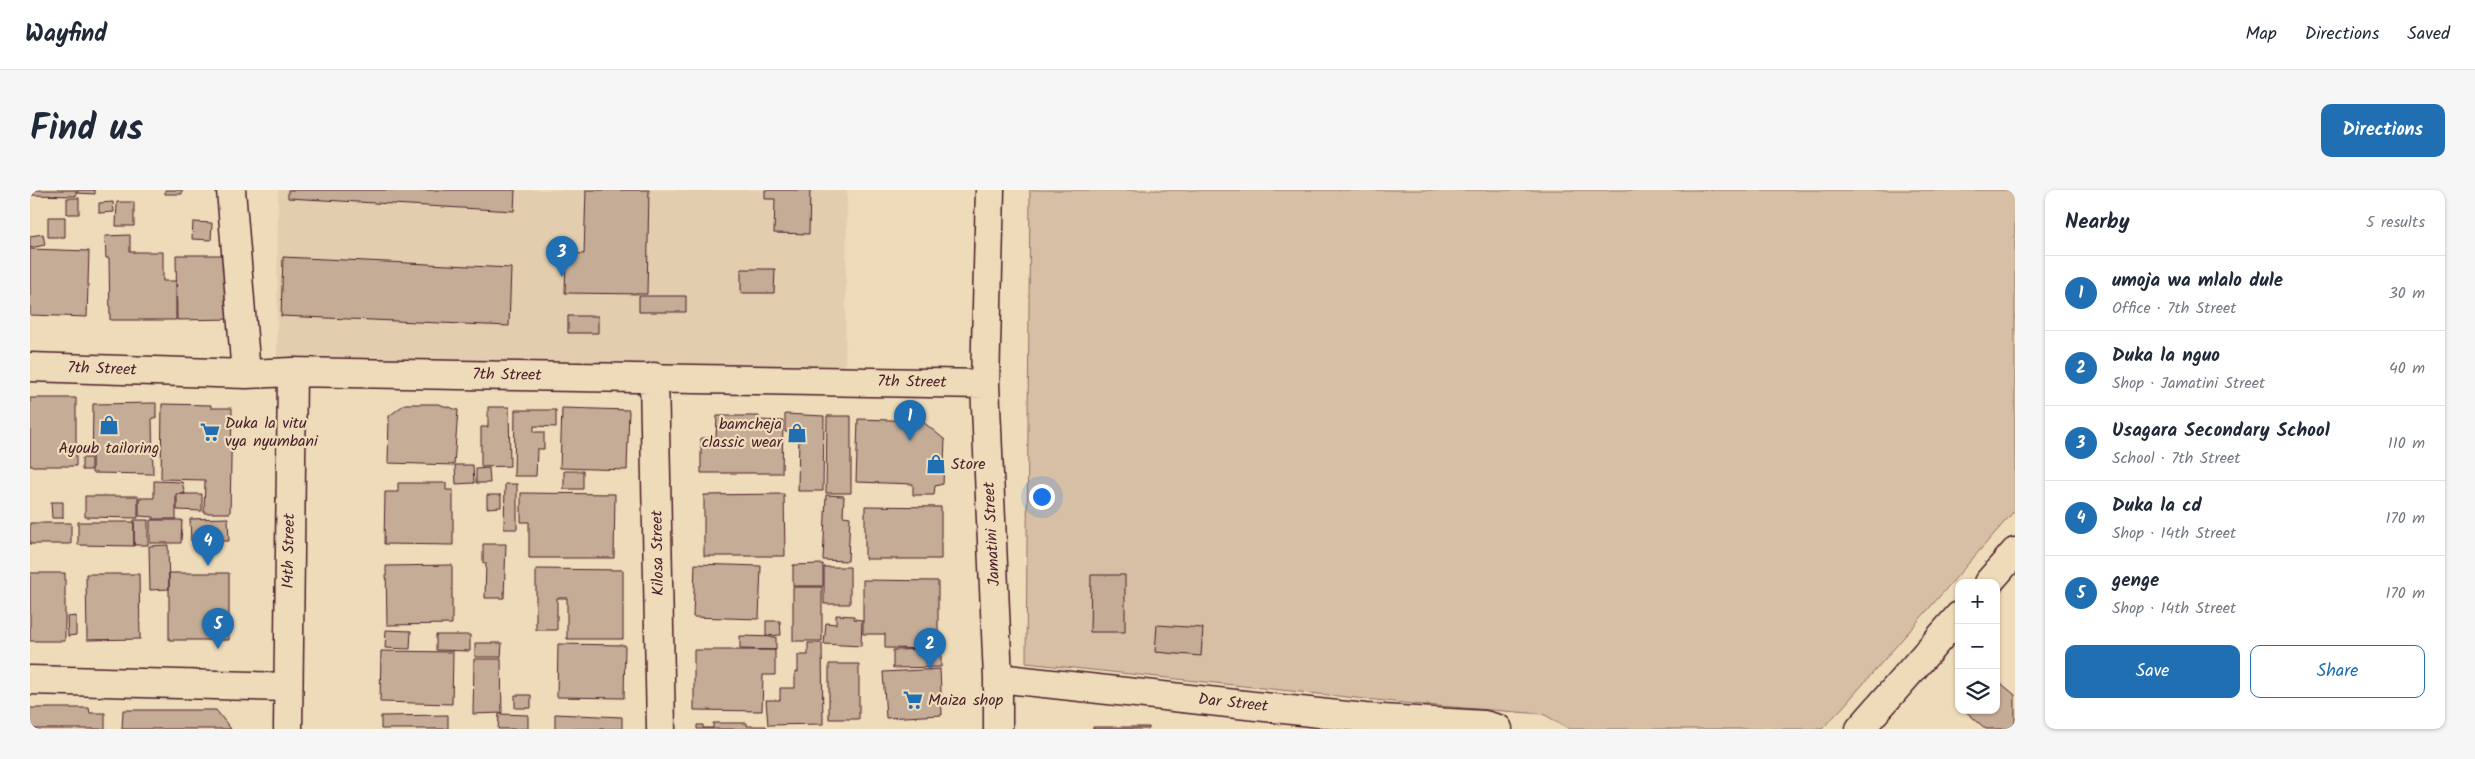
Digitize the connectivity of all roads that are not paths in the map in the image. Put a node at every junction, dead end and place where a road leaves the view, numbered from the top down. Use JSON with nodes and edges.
{"nodes":[{"id":1,"x":231,"y":190,"type":"edge"},
{"id":2,"x":990,"y":190,"type":"edge"},
{"id":3,"x":30,"y":367,"type":"edge"},
{"id":4,"x":292,"y":372,"type":"junction"},
{"id":5,"x":246,"y":374,"type":"junction"},
{"id":6,"x":654,"y":377,"type":"junction"},
{"id":7,"x":984,"y":384,"type":"junction"},
{"id":8,"x":2015,"y":552,"type":"edge"},
{"id":9,"x":1991,"y":579,"type":"edge"},
{"id":10,"x":1955,"y":621,"type":"edge"},
{"id":11,"x":998,"y":678,"type":"junction"},
{"id":12,"x":30,"y":680,"type":"edge"},
{"id":13,"x":287,"y":687,"type":"junction"},
{"id":14,"x":1365,"y":723,"type":"edge"},
{"id":15,"x":288,"y":729,"type":"edge"},
{"id":16,"x":661,"y":729,"type":"edge"},
{"id":17,"x":998,"y":729,"type":"edge"},
{"id":18,"x":1498,"y":729,"type":"edge"},
{"id":19,"x":1860,"y":729,"type":"edge"}],
"edges":[{"from":1,"to":5,"type":"street"},
{"from":2,"to":7,"type":"street","name":"Jamatini Street"},
{"from":3,"to":5,"type":"street","name":"7th Street"},
{"from":4,"to":5,"type":"street","name":"7th Street"},
{"from":4,"to":6,"type":"street","name":"7th Street"},
{"from":4,"to":13,"type":"street","name":"14th Street"},
{"from":6,"to":7,"type":"street","name":"7th Street"},
{"from":6,"to":16,"type":"street","name":"Kilosa Street"},
{"from":7,"to":11,"type":"street","name":"Jamatini Street"},
{"from":8,"to":9,"type":"street"},
{"from":10,"to":19,"type":"street"},
{"from":11,"to":14,"type":"street","name":"Dar Street"},
{"from":11,"to":17,"type":"street","name":"Jamatini Street"},
{"from":12,"to":13,"type":"street"},
{"from":13,"to":15,"type":"street","name":"14th Street"},
{"from":14,"to":18,"type":"street","name":"Dar Street"}]}
